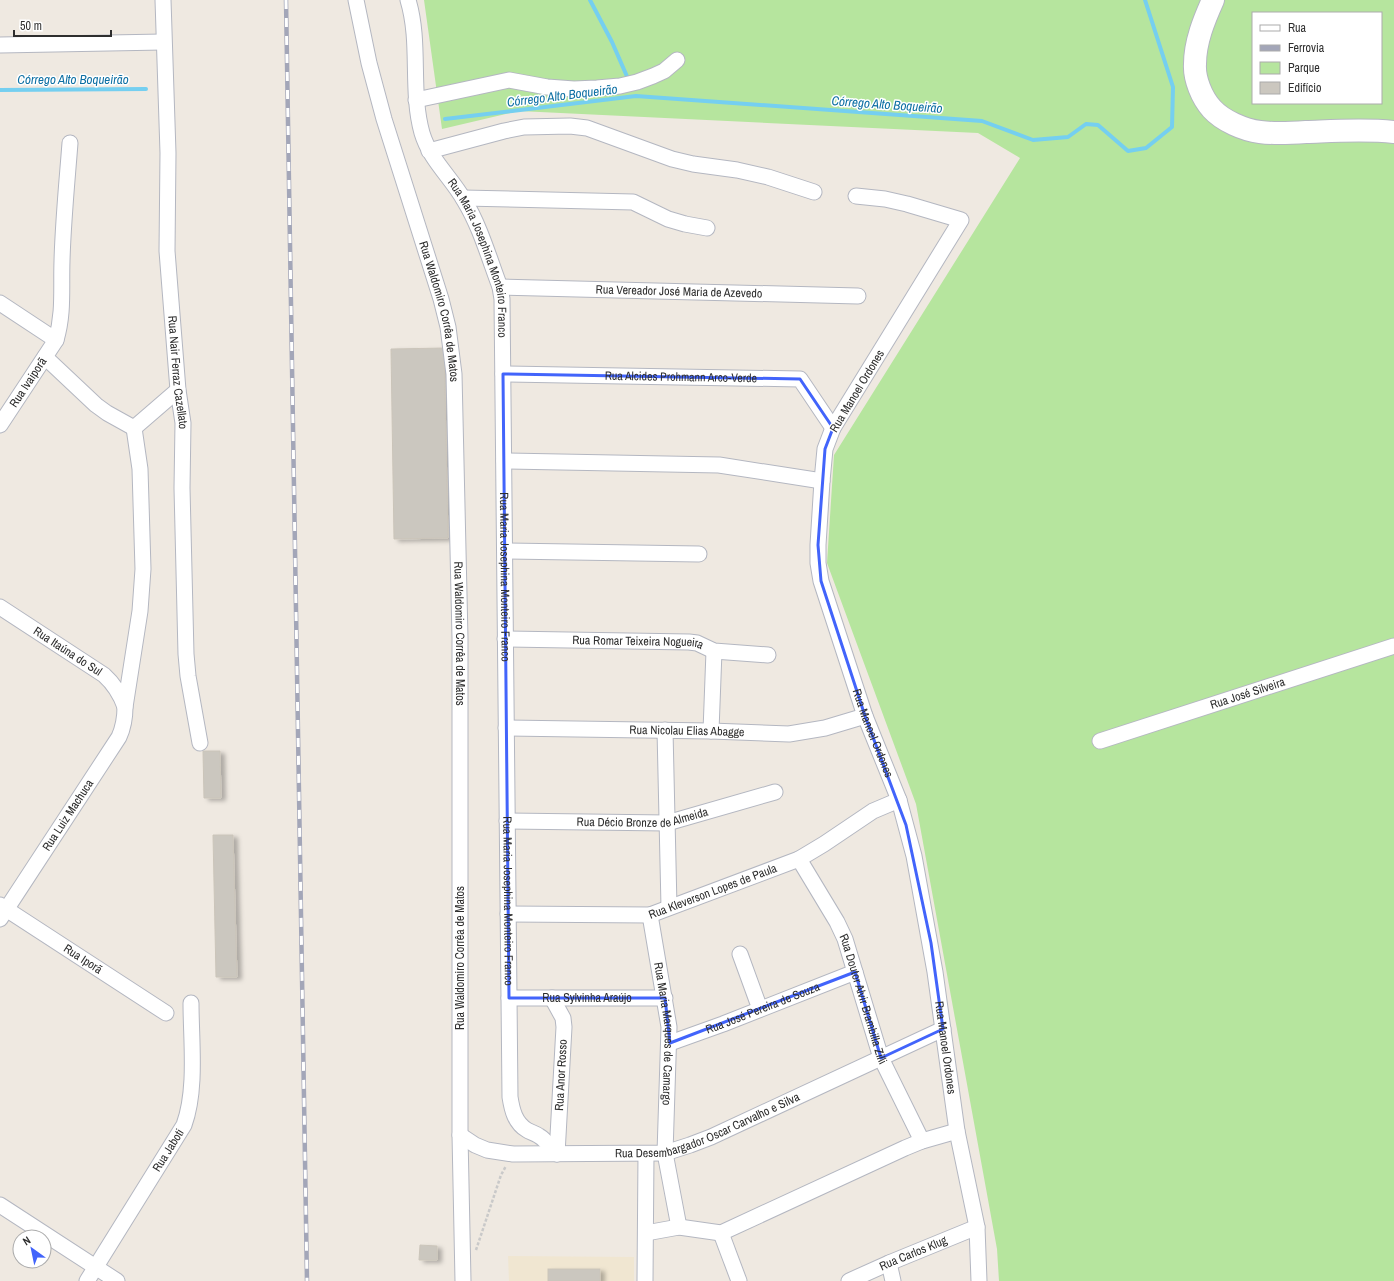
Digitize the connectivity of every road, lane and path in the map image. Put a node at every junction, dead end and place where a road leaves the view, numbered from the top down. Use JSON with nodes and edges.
{"nodes":[{"id":1,"x":163,"y":0,"type":"edge"},
{"id":2,"x":356,"y":0,"type":"edge"},
{"id":3,"x":408,"y":0,"type":"edge"},
{"id":4,"x":1213,"y":0,"type":"edge"},
{"id":5,"x":164,"y":42,"type":"junction"},
{"id":6,"x":0,"y":45,"type":"edge"},
{"id":7,"x":677,"y":60,"type":"dead end"},
{"id":8,"x":416,"y":100,"type":"junction"},
{"id":9,"x":1394,"y":132,"type":"edge"},
{"id":10,"x":70,"y":142,"type":"dead end"},
{"id":11,"x":430,"y":151,"type":"junction"},
{"id":12,"x":814,"y":192,"type":"dead end"},
{"id":13,"x":856,"y":196,"type":"dead end"},
{"id":14,"x":464,"y":198,"type":"junction"},
{"id":15,"x":707,"y":228,"type":"dead end"},
{"id":16,"x":500,"y":287,"type":"junction"},
{"id":17,"x":858,"y":296,"type":"dead end"},
{"id":18,"x":0,"y":303,"type":"edge"},
{"id":19,"x":56,"y":340,"type":"junction"},
{"id":20,"x":45,"y":357,"type":"junction"},
{"id":21,"x":503,"y":374,"type":"junction"},
{"id":22,"x":178,"y":390,"type":"junction"},
{"id":23,"x":0,"y":425,"type":"edge"},
{"id":24,"x":134,"y":428,"type":"junction"},
{"id":25,"x":833,"y":428,"type":"junction"},
{"id":26,"x":504,"y":462,"type":"junction"},
{"id":27,"x":822,"y":481,"type":"junction"},
{"id":28,"x":505,"y":551,"type":"junction"},
{"id":29,"x":699,"y":554,"type":"dead end"},
{"id":30,"x":0,"y":607,"type":"edge"},
{"id":31,"x":505,"y":639,"type":"junction"},
{"id":32,"x":1394,"y":646,"type":"edge"},
{"id":33,"x":714,"y":651,"type":"junction"},
{"id":34,"x":768,"y":655,"type":"dead end"},
{"id":35,"x":125,"y":707,"type":"junction"},
{"id":36,"x":865,"y":716,"type":"junction"},
{"id":37,"x":506,"y":728,"type":"junction"},
{"id":38,"x":665,"y":730,"type":"junction"},
{"id":39,"x":711,"y":731,"type":"junction"},
{"id":40,"x":1100,"y":741,"type":"dead end"},
{"id":41,"x":200,"y":743,"type":"dead end"},
{"id":42,"x":775,"y":792,"type":"dead end"},
{"id":43,"x":899,"y":800,"type":"junction"},
{"id":44,"x":507,"y":821,"type":"junction"},
{"id":45,"x":667,"y":823,"type":"junction"},
{"id":46,"x":799,"y":859,"type":"junction"},
{"id":47,"x":669,"y":908,"type":"junction"},
{"id":48,"x":2,"y":911,"type":"edge"},
{"id":49,"x":508,"y":914,"type":"junction"},
{"id":50,"x":650,"y":915,"type":"junction"},
{"id":51,"x":740,"y":954,"type":"dead end"},
{"id":52,"x":855,"y":972,"type":"junction"},
{"id":53,"x":509,"y":998,"type":"junction"},
{"id":54,"x":552,"y":998,"type":"junction"},
{"id":55,"x":665,"y":998,"type":"junction"},
{"id":56,"x":190,"y":1003,"type":"dead end"},
{"id":57,"x":760,"y":1009,"type":"junction"},
{"id":58,"x":166,"y":1013,"type":"dead end"},
{"id":59,"x":943,"y":1029,"type":"junction"},
{"id":60,"x":670,"y":1043,"type":"junction"},
{"id":61,"x":881,"y":1058,"type":"junction"},
{"id":62,"x":957,"y":1131,"type":"junction"},
{"id":63,"x":460,"y":1135,"type":"junction"},
{"id":64,"x":922,"y":1141,"type":"junction"},
{"id":65,"x":665,"y":1153,"type":"junction"},
{"id":66,"x":513,"y":1154,"type":"junction"},
{"id":67,"x":557,"y":1154,"type":"junction"},
{"id":68,"x":646,"y":1154,"type":"junction"},
{"id":69,"x":0,"y":1205,"type":"edge"},
{"id":70,"x":679,"y":1227,"type":"junction"},
{"id":71,"x":977,"y":1227,"type":"junction"},
{"id":72,"x":646,"y":1233,"type":"junction"},
{"id":73,"x":721,"y":1233,"type":"junction"},
{"id":74,"x":889,"y":1263,"type":"junction"},
{"id":75,"x":462,"y":1265,"type":"junction"},
{"id":76,"x":96,"y":1267,"type":"junction"},
{"id":77,"x":88,"y":1281,"type":"edge"},
{"id":78,"x":117,"y":1281,"type":"edge"},
{"id":79,"x":463,"y":1281,"type":"edge"},
{"id":80,"x":646,"y":1281,"type":"edge"},
{"id":81,"x":739,"y":1281,"type":"edge"},
{"id":82,"x":849,"y":1281,"type":"edge"},
{"id":83,"x":893,"y":1281,"type":"edge"},
{"id":84,"x":979,"y":1281,"type":"edge"}],
"edges":[{"from":1,"to":5,"type":"street","name":"Rua Nair Ferraz Cazellato"},
{"from":2,"to":63,"type":"street","name":"Rua Waldomiro Corrêa de Matos"},
{"from":3,"to":8,"type":"street","name":"Rua Maria Josephina Monteiro Franco"},
{"from":4,"to":9,"type":"street"},
{"from":5,"to":6,"type":"street"},
{"from":5,"to":22,"type":"street","name":"Rua Nair Ferraz Cazellato"},
{"from":7,"to":8,"type":"street"},
{"from":8,"to":11,"type":"street","name":"Rua Maria Josephina Monteiro Franco"},
{"from":10,"to":19,"type":"street"},
{"from":11,"to":12,"type":"street"},
{"from":11,"to":14,"type":"street","name":"Rua Maria Josephina Monteiro Franco"},
{"from":13,"to":25,"type":"street","name":"Rua Manoel Ordones"},
{"from":14,"to":15,"type":"street"},
{"from":14,"to":16,"type":"street","name":"Rua Maria Josephina Monteiro Franco"},
{"from":16,"to":17,"type":"street","name":"Rua Vereador José Maria de Azevedo"},
{"from":16,"to":21,"type":"street","name":"Rua Maria Josephina Monteiro Franco"},
{"from":18,"to":19,"type":"street"},
{"from":19,"to":20,"type":"street","name":"Rua Ivaiporã"},
{"from":20,"to":23,"type":"street","name":"Rua Ivaiporã"},
{"from":20,"to":24,"type":"street"},
{"from":21,"to":25,"type":"street","name":"Rua Alcides Prohmann Arco-Verde"},
{"from":21,"to":26,"type":"street","name":"Rua Maria Josephina Monteiro Franco"},
{"from":22,"to":24,"type":"street"},
{"from":22,"to":41,"type":"street","name":"Rua Nair Ferraz Cazellato"},
{"from":24,"to":35,"type":"street","name":"Rua Luiz Machuca"},
{"from":25,"to":27,"type":"street","name":"Rua Manoel Ordones"},
{"from":26,"to":27,"type":"street"},
{"from":26,"to":28,"type":"street","name":"Rua Maria Josephina Monteiro Franco"},
{"from":27,"to":36,"type":"street","name":"Rua Manoel Ordones"},
{"from":28,"to":29,"type":"street"},
{"from":28,"to":31,"type":"street","name":"Rua Maria Josephina Monteiro Franco"},
{"from":30,"to":35,"type":"street","name":"Rua Itaúna do Sul"},
{"from":31,"to":33,"type":"street","name":"Rua Romar Teixeira Nogueira"},
{"from":31,"to":37,"type":"street","name":"Rua Maria Josephina Monteiro Franco"},
{"from":32,"to":40,"type":"street","name":"Rua José Silveira"},
{"from":33,"to":34,"type":"street","name":"Rua Romar Teixeira Nogueira"},
{"from":33,"to":39,"type":"street"},
{"from":35,"to":48,"type":"street","name":"Rua Luiz Machuca"},
{"from":36,"to":39,"type":"street","name":"Rua Nicolau Elias Abagge"},
{"from":36,"to":43,"type":"street","name":"Rua Manoel Ordones"},
{"from":37,"to":38,"type":"street","name":"Rua Nicolau Elias Abagge"},
{"from":37,"to":44,"type":"street","name":"Rua Maria Josephina Monteiro Franco"},
{"from":38,"to":39,"type":"street","name":"Rua Nicolau Elias Abagge"},
{"from":38,"to":45,"type":"street"},
{"from":42,"to":45,"type":"street","name":"Rua Décio Bronze de Almeida"},
{"from":43,"to":46,"type":"street","name":"Rua Kleverson Lopes de Paula"},
{"from":43,"to":59,"type":"street","name":"Rua Manoel Ordones"},
{"from":44,"to":45,"type":"street","name":"Rua Décio Bronze de Almeida"},
{"from":44,"to":49,"type":"street","name":"Rua Maria Josephina Monteiro Franco"},
{"from":45,"to":47,"type":"street"},
{"from":46,"to":47,"type":"street","name":"Rua Kleverson Lopes de Paula"},
{"from":46,"to":52,"type":"street","name":"Rua Doutor Alvir Brambilla Zilli"},
{"from":47,"to":50,"type":"street","name":"Rua Kleverson Lopes de Paula"},
{"from":48,"to":58,"type":"street","name":"Rua Iporã"},
{"from":49,"to":50,"type":"street","name":"Rua Kleverson Lopes de Paula"},
{"from":49,"to":53,"type":"street","name":"Rua Maria Josephina Monteiro Franco"},
{"from":50,"to":55,"type":"street","name":"Rua Maria Marques de Camargo"},
{"from":51,"to":57,"type":"street"},
{"from":52,"to":57,"type":"street","name":"Rua José Pereira de Souza"},
{"from":52,"to":61,"type":"street","name":"Rua Doutor Alvir Brambilla Zilli"},
{"from":53,"to":54,"type":"street","name":"Rua Sylvinha Araújo"},
{"from":53,"to":67,"type":"street","name":"Rua Maria Josephina Monteiro Franco"},
{"from":54,"to":55,"type":"street","name":"Rua Sylvinha Araújo"},
{"from":54,"to":67,"type":"street","name":"Rua Anor Rosso"},
{"from":55,"to":60,"type":"street","name":"Rua Maria Marques de Camargo"},
{"from":56,"to":76,"type":"street","name":"Rua Jaboti"},
{"from":57,"to":60,"type":"street","name":"Rua José Pereira de Souza"},
{"from":59,"to":61,"type":"street","name":"Rua Desembargador Oscar Carvalho e Silva"},
{"from":59,"to":62,"type":"street","name":"Rua Manoel Ordones"},
{"from":60,"to":65,"type":"street","name":"Rua Maria Marques de Camargo"},
{"from":61,"to":64,"type":"street","name":"Rua Doutor Alvir Brambilla Zilli"},
{"from":61,"to":65,"type":"street","name":"Rua Desembargador Oscar Carvalho e Silva"},
{"from":62,"to":64,"type":"street"},
{"from":62,"to":71,"type":"street","name":"Rua Manoel Ordones"},
{"from":63,"to":66,"type":"street","name":"Rua Desembargador Oscar Carvalho e Silva"},
{"from":63,"to":75,"type":"street","name":"Rua Waldomiro Corrêa de Matos"},
{"from":64,"to":73,"type":"street"},
{"from":65,"to":68,"type":"street","name":"Rua Desembargador Oscar Carvalho e Silva"},
{"from":65,"to":70,"type":"street","name":"Rua Maria Marques de Camargo"},
{"from":66,"to":67,"type":"street","name":"Rua Desembargador Oscar Carvalho e Silva"},
{"from":66,"to":75,"type":"path"},
{"from":67,"to":68,"type":"street","name":"Rua Desembargador Oscar Carvalho e Silva"},
{"from":68,"to":72,"type":"street"},
{"from":69,"to":76,"type":"street"},
{"from":70,"to":72,"type":"street"},
{"from":70,"to":73,"type":"street"},
{"from":71,"to":74,"type":"street","name":"Rua Carlos Klug"},
{"from":71,"to":84,"type":"street","name":"Rua Manoel Ordones"},
{"from":72,"to":80,"type":"street"},
{"from":73,"to":81,"type":"street"},
{"from":74,"to":82,"type":"street","name":"Rua Carlos Klug"},
{"from":74,"to":83,"type":"street"},
{"from":75,"to":79,"type":"street","name":"Rua Waldomiro Corrêa de Matos"},
{"from":76,"to":77,"type":"street","name":"Rua Jaboti"},
{"from":76,"to":78,"type":"street"}]}
